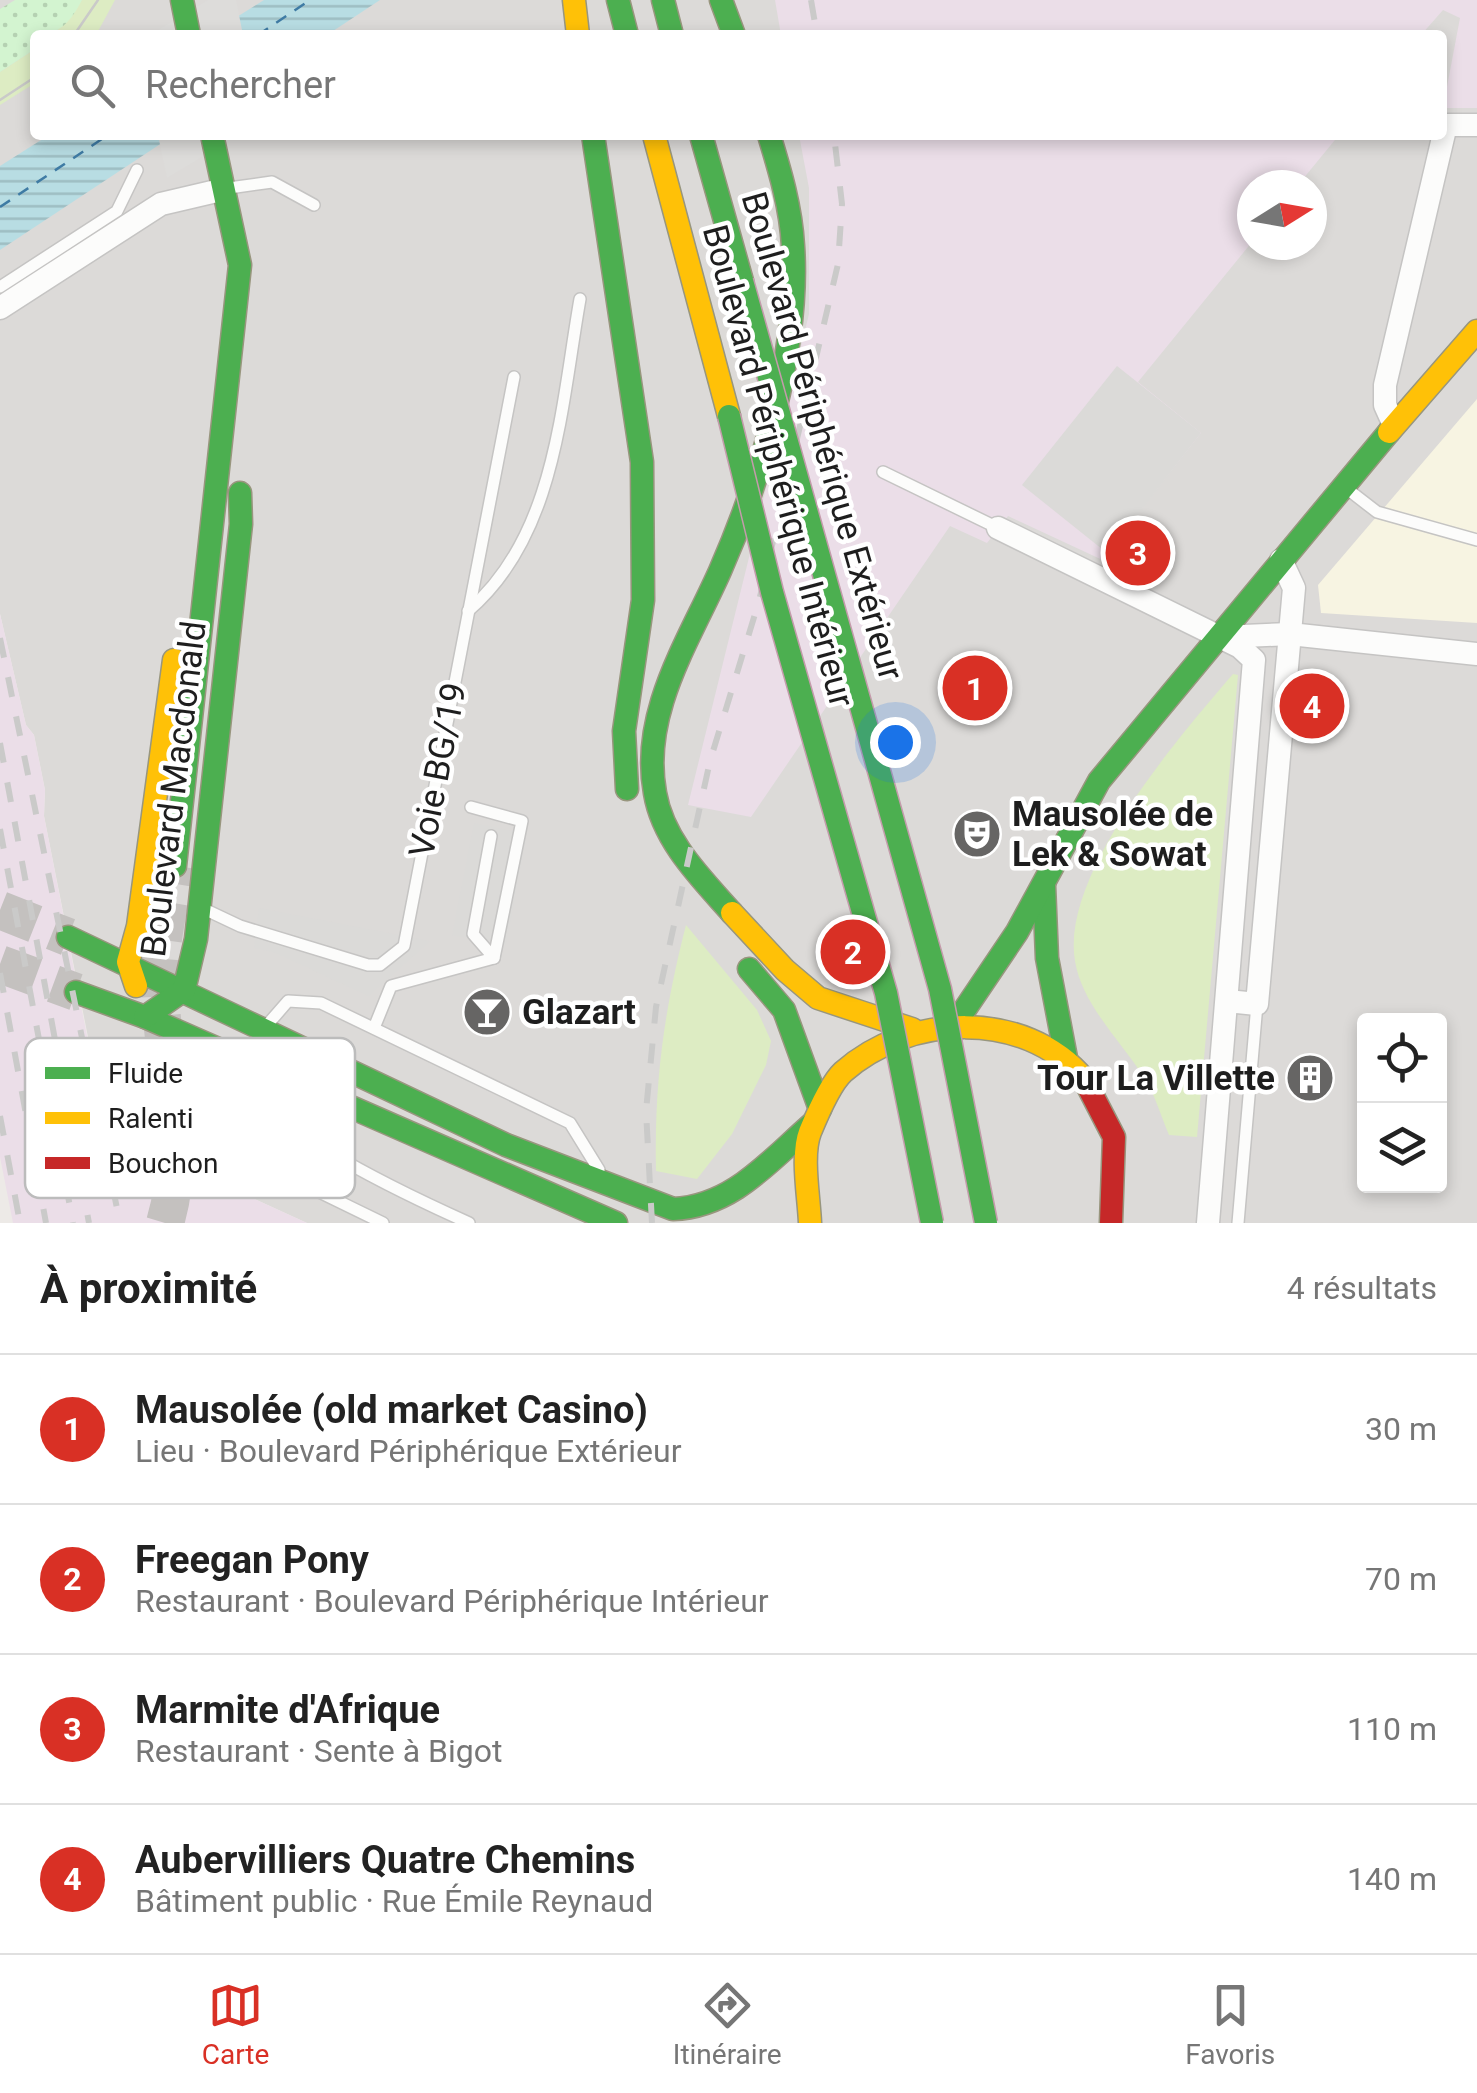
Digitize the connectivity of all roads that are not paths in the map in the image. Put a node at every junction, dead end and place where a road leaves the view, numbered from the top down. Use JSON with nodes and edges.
{"nodes":[{"id":1,"x":574,"y":0,"type":"edge"},
{"id":2,"x":618,"y":0,"type":"edge"},
{"id":3,"x":662,"y":0,"type":"edge"},
{"id":4,"x":721,"y":0,"type":"edge"},
{"id":5,"x":577,"y":30,"type":"edge"},
{"id":6,"x":627,"y":30,"type":"edge"},
{"id":7,"x":671,"y":30,"type":"edge"},
{"id":8,"x":732,"y":30,"type":"edge"},
{"id":9,"x":1447,"y":125,"type":"edge"},
{"id":10,"x":1477,"y":125,"type":"edge"},
{"id":11,"x":594,"y":140,"type":"edge"},
{"id":12,"x":655,"y":140,"type":"edge"},
{"id":13,"x":702,"y":140,"type":"edge"},
{"id":14,"x":770,"y":140,"type":"edge"},
{"id":15,"x":1442,"y":140,"type":"edge"},
{"id":16,"x":214,"y":142,"type":"edge"},
{"id":17,"x":137,"y":170,"type":"dead end"},
{"id":18,"x":226,"y":189,"type":"junction"},
{"id":19,"x":314,"y":205,"type":"dead end"},
{"id":20,"x":0,"y":287,"type":"edge"},
{"id":21,"x":580,"y":300,"type":"dead end"},
{"id":22,"x":0,"y":308,"type":"edge"},
{"id":23,"x":1477,"y":331,"type":"edge"},
{"id":24,"x":235,"y":342,"type":"junction"},
{"id":25,"x":514,"y":377,"type":"dead end"},
{"id":26,"x":1394,"y":425,"type":"junction"},
{"id":27,"x":883,"y":472,"type":"dead end"},
{"id":28,"x":1336,"y":492,"type":"junction"},
{"id":29,"x":998,"y":528,"type":"joint"},
{"id":30,"x":1477,"y":540,"type":"edge"},
{"id":31,"x":1281,"y":560,"type":"junction"},
{"id":32,"x":643,"y":600,"type":"junction"},
{"id":33,"x":468,"y":611,"type":"junction"},
{"id":34,"x":700,"y":618,"type":"junction"},
{"id":35,"x":1290,"y":634,"type":"junction"},
{"id":36,"x":1221,"y":637,"type":"junction"},
{"id":37,"x":1477,"y":654,"type":"edge"},
{"id":38,"x":471,"y":808,"type":"dead end"},
{"id":39,"x":632,"y":813,"type":"dead end"},
{"id":40,"x":491,"y":836,"type":"dead end"},
{"id":41,"x":175,"y":866,"type":"tunnel mouth"},
{"id":42,"x":1044,"y":885,"type":"junction"},
{"id":43,"x":141,"y":900,"type":"junction"},
{"id":44,"x":184,"y":904,"type":"junction"},
{"id":45,"x":68,"y":936,"type":"tunnel mouth"},
{"id":46,"x":736,"y":955,"type":"dead end"},
{"id":47,"x":494,"y":958,"type":"junction"},
{"id":48,"x":128,"y":962,"type":"junction"},
{"id":49,"x":184,"y":990,"type":"junction"},
{"id":50,"x":76,"y":992,"type":"tunnel mouth"},
{"id":51,"x":1227,"y":1001,"type":"junction"},
{"id":52,"x":1257,"y":1004,"type":"junction"},
{"id":53,"x":146,"y":1017,"type":"junction"},
{"id":54,"x":957,"y":1021,"type":"junction"},
{"id":55,"x":374,"y":1028,"type":"junction"},
{"id":56,"x":912,"y":1029,"type":"junction"},
{"id":57,"x":263,"y":1032,"type":"junction"},
{"id":58,"x":195,"y":1038,"type":"edge"},
{"id":59,"x":260,"y":1038,"type":"edge"},
{"id":60,"x":276,"y":1038,"type":"edge"},
{"id":61,"x":1067,"y":1063,"type":"junction"},
{"id":62,"x":355,"y":1075,"type":"edge"},
{"id":63,"x":355,"y":1108,"type":"edge"},
{"id":64,"x":816,"y":1116,"type":"junction"},
{"id":65,"x":781,"y":1148,"type":"junction"},
{"id":66,"x":355,"y":1171,"type":"edge"},
{"id":67,"x":606,"y":1182,"type":"junction"},
{"id":68,"x":731,"y":1192,"type":"junction"},
{"id":69,"x":332,"y":1198,"type":"edge"},
{"id":70,"x":383,"y":1223,"type":"edge"},
{"id":71,"x":469,"y":1223,"type":"edge"},
{"id":72,"x":616,"y":1223,"type":"edge"},
{"id":73,"x":724,"y":1223,"type":"edge"},
{"id":74,"x":788,"y":1223,"type":"edge"},
{"id":75,"x":810,"y":1223,"type":"edge"},
{"id":76,"x":932,"y":1223,"type":"edge"},
{"id":77,"x":986,"y":1223,"type":"edge"},
{"id":78,"x":1112,"y":1223,"type":"edge"},
{"id":79,"x":1208,"y":1223,"type":"edge"},
{"id":80,"x":1238,"y":1223,"type":"edge"}],
"edges":[{"from":1,"to":5,"type":"main road"},
{"from":2,"to":6,"type":"main road"},
{"from":3,"to":7,"type":"main road"},
{"from":4,"to":8,"type":"main road"},
{"from":9,"to":10,"type":"street"},
{"from":11,"to":32,"type":"main road"},
{"from":12,"to":76,"type":"main road","name":"Boulevard Périphérique Intérieur","bridge":true},
{"from":13,"to":77,"type":"main road","name":"Boulevard Périphérique Extérieur","bridge":true},
{"from":14,"to":34,"type":"main road"},
{"from":15,"to":26,"type":"street"},
{"from":16,"to":18,"type":"main road","name":"Boulevard Macdonald"},
{"from":17,"to":20,"type":"lane"},
{"from":18,"to":19,"type":"lane"},
{"from":18,"to":22,"type":"street"},
{"from":18,"to":24,"type":"main road","name":"Boulevard Macdonald"},
{"from":21,"to":33,"type":"lane"},
{"from":23,"to":26,"type":"main road"},
{"from":24,"to":41,"type":"main road","name":"Boulevard Macdonald"},
{"from":24,"to":43,"type":"main road","name":"Boulevard Macdonald"},
{"from":24,"to":44,"type":"main road","name":"Boulevard Macdonald"},
{"from":25,"to":33,"type":"lane","name":"Voie BG/19"},
{"from":26,"to":28,"type":"main road"},
{"from":27,"to":29,"type":"lane"},
{"from":28,"to":30,"type":"lane"},
{"from":28,"to":31,"type":"main road"},
{"from":29,"to":36,"type":"street"},
{"from":31,"to":35,"type":"street"},
{"from":31,"to":36,"type":"main road"},
{"from":32,"to":34,"type":"main road"},
{"from":32,"to":39,"type":"main road"},
{"from":33,"to":44,"type":"lane","name":"Voie BG/19"},
{"from":34,"to":56,"type":"main road"},
{"from":35,"to":36,"type":"street"},
{"from":35,"to":37,"type":"street"},
{"from":35,"to":52,"type":"street"},
{"from":36,"to":42,"type":"main road"},
{"from":36,"to":51,"type":"street"},
{"from":38,"to":47,"type":"lane"},
{"from":40,"to":47,"type":"lane"},
{"from":42,"to":54,"type":"main road"},
{"from":42,"to":61,"type":"main road"},
{"from":43,"to":44,"type":"main road"},
{"from":43,"to":48,"type":"main road","name":"Boulevard Macdonald"},
{"from":44,"to":49,"type":"main road","name":"Boulevard Macdonald"},
{"from":45,"to":48,"type":"main road"},
{"from":46,"to":64,"type":"main road"},
{"from":47,"to":55,"type":"lane"},
{"from":48,"to":49,"type":"main road"},
{"from":48,"to":53,"type":"main road","name":"Boulevard Macdonald"},
{"from":49,"to":53,"type":"main road","name":"Boulevard Macdonald"},
{"from":49,"to":57,"type":"main road"},
{"from":50,"to":53,"type":"main road"},
{"from":51,"to":52,"type":"street"},
{"from":51,"to":79,"type":"street"},
{"from":52,"to":80,"type":"lane"},
{"from":53,"to":58,"type":"main road"},
{"from":54,"to":56,"type":"main road"},
{"from":54,"to":61,"type":"main road"},
{"from":55,"to":57,"type":"lane"},
{"from":55,"to":67,"type":"lane"},
{"from":56,"to":64,"type":"main road"},
{"from":57,"to":59,"type":"main road"},
{"from":57,"to":60,"type":"main road"},
{"from":61,"to":78,"type":"main road"},
{"from":62,"to":67,"type":"main road"},
{"from":63,"to":72,"type":"main road"},
{"from":64,"to":65,"type":"main road"},
{"from":64,"to":75,"type":"main road"},
{"from":65,"to":68,"type":"main road"},
{"from":65,"to":74,"type":"main road"},
{"from":66,"to":71,"type":"lane"},
{"from":67,"to":68,"type":"main road"},
{"from":68,"to":73,"type":"main road"},
{"from":69,"to":70,"type":"lane"}]}
